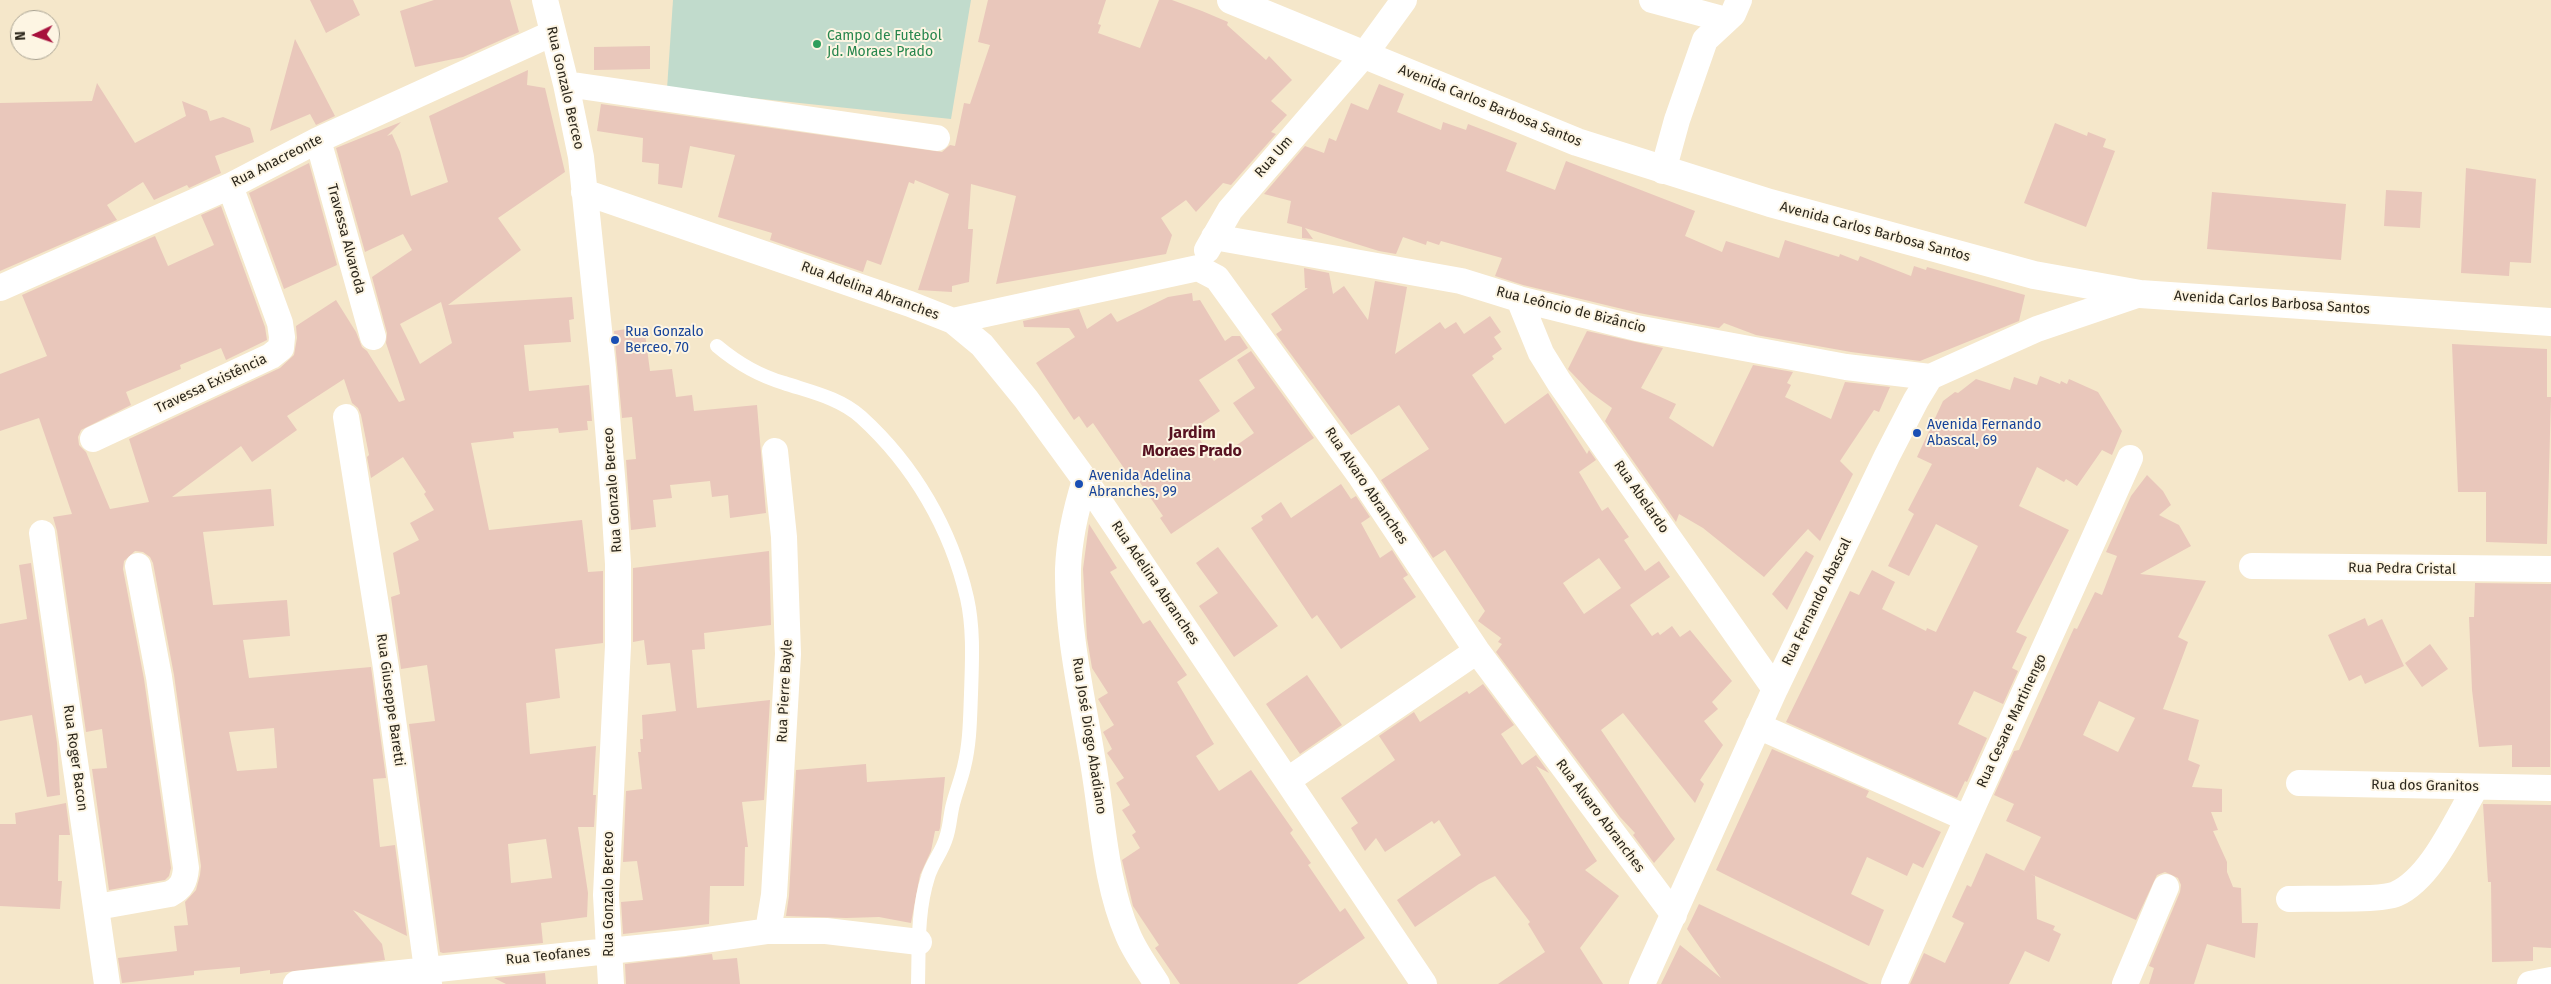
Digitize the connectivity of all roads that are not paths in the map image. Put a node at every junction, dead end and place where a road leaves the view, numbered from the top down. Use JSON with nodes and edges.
{"nodes":[{"id":1,"x":545,"y":0,"type":"edge"},
{"id":2,"x":1231,"y":0,"type":"edge"},
{"id":3,"x":1404,"y":0,"type":"edge"},
{"id":4,"x":1652,"y":0,"type":"edge"},
{"id":5,"x":1732,"y":10,"type":"edge"},
{"id":6,"x":553,"y":33,"type":"junction"},
{"id":7,"x":1364,"y":55,"type":"junction"},
{"id":8,"x":566,"y":84,"type":"junction"},
{"id":9,"x":937,"y":138,"type":"dead end"},
{"id":10,"x":318,"y":140,"type":"junction"},
{"id":11,"x":1663,"y":170,"type":"junction"},
{"id":12,"x":230,"y":186,"type":"junction"},
{"id":13,"x":584,"y":192,"type":"junction"},
{"id":14,"x":1214,"y":237,"type":"junction"},
{"id":15,"x":1198,"y":268,"type":"junction"},
{"id":16,"x":2097,"y":286,"type":"junction"},
{"id":17,"x":0,"y":288,"type":"edge"},
{"id":18,"x":2140,"y":294,"type":"junction"},
{"id":19,"x":1519,"y":298,"type":"junction"},
{"id":20,"x":2087,"y":312,"type":"junction"},
{"id":21,"x":952,"y":321,"type":"junction"},
{"id":22,"x":2551,"y":322,"type":"edge"},
{"id":23,"x":373,"y":337,"type":"dead end"},
{"id":24,"x":717,"y":346,"type":"dead end"},
{"id":25,"x":1930,"y":377,"type":"junction"},
{"id":26,"x":346,"y":417,"type":"dead end"},
{"id":27,"x":93,"y":439,"type":"dead end"},
{"id":28,"x":775,"y":451,"type":"dead end"},
{"id":29,"x":2130,"y":458,"type":"dead end"},
{"id":30,"x":1085,"y":480,"type":"junction"},
{"id":31,"x":42,"y":533,"type":"dead end"},
{"id":32,"x":138,"y":566,"type":"dead end"},
{"id":33,"x":2252,"y":566,"type":"dead end"},
{"id":34,"x":2551,"y":569,"type":"edge"},
{"id":35,"x":1477,"y":652,"type":"junction"},
{"id":36,"x":1775,"y":690,"type":"junction"},
{"id":37,"x":1758,"y":726,"type":"junction"},
{"id":38,"x":1288,"y":780,"type":"junction"},
{"id":39,"x":2299,"y":783,"type":"dead end"},
{"id":40,"x":2476,"y":787,"type":"junction"},
{"id":41,"x":2551,"y":788,"type":"edge"},
{"id":42,"x":1966,"y":818,"type":"junction"},
{"id":43,"x":2166,"y":887,"type":"dead end"},
{"id":44,"x":2289,"y":899,"type":"dead end"},
{"id":45,"x":97,"y":907,"type":"junction"},
{"id":46,"x":1674,"y":915,"type":"junction"},
{"id":47,"x":768,"y":931,"type":"junction"},
{"id":48,"x":919,"y":942,"type":"junction"},
{"id":49,"x":608,"y":950,"type":"junction"},
{"id":50,"x":428,"y":977,"type":"edge"},
{"id":51,"x":2551,"y":980,"type":"edge"},
{"id":52,"x":107,"y":984,"type":"edge"},
{"id":53,"x":296,"y":984,"type":"edge"},
{"id":54,"x":611,"y":984,"type":"edge"},
{"id":55,"x":918,"y":984,"type":"edge"},
{"id":56,"x":1157,"y":984,"type":"edge"},
{"id":57,"x":1424,"y":984,"type":"edge"},
{"id":58,"x":1642,"y":984,"type":"edge"},
{"id":59,"x":1894,"y":984,"type":"edge"},
{"id":60,"x":2125,"y":984,"type":"edge"},
{"id":61,"x":2530,"y":984,"type":"edge"}],
"edges":[{"from":1,"to":6,"type":"street","name":"Rua Gonzalo Berceo"},
{"from":2,"to":7,"type":"main road","name":"Avenida Carlos Barbosa Santos"},
{"from":3,"to":7,"type":"street","name":"Rua Um"},
{"from":4,"to":5,"type":"street"},
{"from":5,"to":11,"type":"street"},
{"from":6,"to":8,"type":"street","name":"Rua Gonzalo Berceo"},
{"from":6,"to":10,"type":"street","name":"Rua Anacreonte"},
{"from":7,"to":11,"type":"main road","name":"Avenida Carlos Barbosa Santos"},
{"from":7,"to":14,"type":"street","name":"Rua Um"},
{"from":8,"to":9,"type":"street"},
{"from":8,"to":13,"type":"street","name":"Rua Gonzalo Berceo"},
{"from":10,"to":12,"type":"street","name":"Rua Anacreonte"},
{"from":10,"to":23,"type":"street","name":"Travessa Alvaroda"},
{"from":11,"to":16,"type":"main road","name":"Avenida Carlos Barbosa Santos"},
{"from":12,"to":17,"type":"street","name":"Rua Anacreonte"},
{"from":12,"to":27,"type":"street","name":"Travessa Existência"},
{"from":13,"to":21,"type":"street","name":"Rua Adelina Abranches"},
{"from":13,"to":49,"type":"street","name":"Rua Gonzalo Berceo"},
{"from":14,"to":15,"type":"street","name":"Rua Um"},
{"from":14,"to":19,"type":"street","name":"Rua Leôncio de Bizâncio"},
{"from":15,"to":21,"type":"street"},
{"from":15,"to":35,"type":"street","name":"Rua Alvaro Abranches"},
{"from":16,"to":18,"type":"main road","name":"Avenida Carlos Barbosa Santos"},
{"from":16,"to":20,"type":"street"},
{"from":18,"to":20,"type":"street"},
{"from":18,"to":22,"type":"main road","name":"Avenida Carlos Barbosa Santos"},
{"from":19,"to":25,"type":"street","name":"Rua Leôncio de Bizâncio"},
{"from":19,"to":36,"type":"street","name":"Rua Abelardo"},
{"from":20,"to":25,"type":"street"},
{"from":21,"to":30,"type":"street","name":"Rua Adelina Abranches"},
{"from":24,"to":48,"type":"lane"},
{"from":25,"to":36,"type":"street","name":"Rua Fernando Abascal"},
{"from":26,"to":50,"type":"street","name":"Rua Giuseppe Baretti"},
{"from":28,"to":47,"type":"street","name":"Rua Pierre Bayle"},
{"from":29,"to":42,"type":"street","name":"Rua Cesare Martinengo"},
{"from":30,"to":38,"type":"street","name":"Rua Adelina Abranches"},
{"from":30,"to":56,"type":"street","name":"Rua José Diogo Abadiano"},
{"from":31,"to":45,"type":"street","name":"Rua Roger Bacon"},
{"from":32,"to":45,"type":"street"},
{"from":33,"to":34,"type":"street","name":"Rua Pedra Cristal"},
{"from":35,"to":38,"type":"street"},
{"from":35,"to":46,"type":"street","name":"Rua Alvaro Abranches"},
{"from":36,"to":37,"type":"street","name":"Rua Fernando Abascal"},
{"from":37,"to":42,"type":"street"},
{"from":37,"to":46,"type":"street","name":"Rua Fernando Abascal"},
{"from":38,"to":57,"type":"street","name":"Rua Adelina Abranches"},
{"from":39,"to":40,"type":"street","name":"Rua dos Granitos"},
{"from":40,"to":41,"type":"street","name":"Rua dos Granitos"},
{"from":40,"to":44,"type":"street"},
{"from":42,"to":59,"type":"street","name":"Rua Cesare Martinengo"},
{"from":43,"to":60,"type":"street"},
{"from":45,"to":52,"type":"street","name":"Rua Roger Bacon"},
{"from":46,"to":58,"type":"street","name":"Rua Fernando Abascal"},
{"from":47,"to":48,"type":"street","name":"Rua Teofanes"},
{"from":47,"to":49,"type":"street","name":"Rua Teofanes"},
{"from":48,"to":55,"type":"lane"},
{"from":49,"to":50,"type":"street","name":"Rua Teofanes"},
{"from":49,"to":54,"type":"street","name":"Rua Gonzalo Berceo"},
{"from":50,"to":53,"type":"street","name":"Rua Teofanes"},
{"from":51,"to":61,"type":"street"}]}
